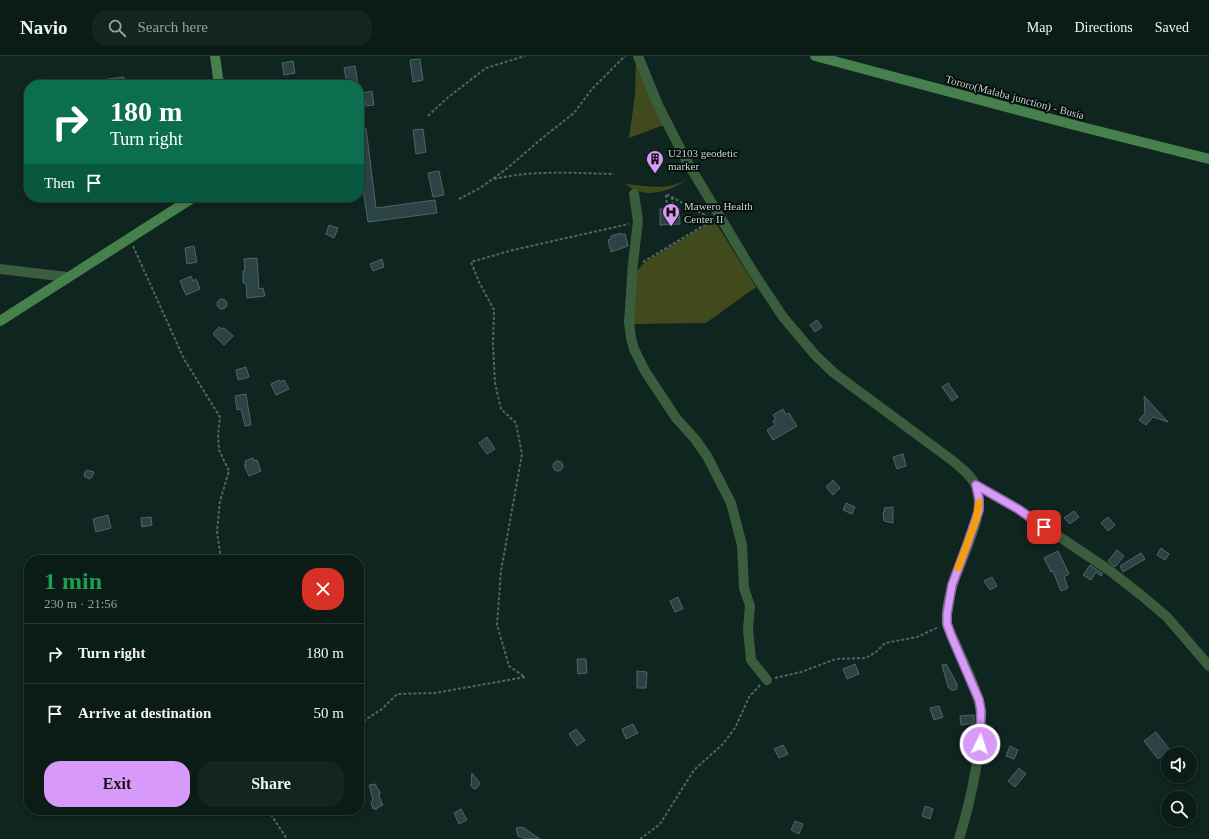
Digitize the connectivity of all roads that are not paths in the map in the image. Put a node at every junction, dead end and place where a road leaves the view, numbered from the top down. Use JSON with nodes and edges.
{"nodes":[{"id":1,"x":215,"y":56,"type":"edge"},
{"id":2,"x":638,"y":56,"type":"edge"},
{"id":3,"x":815,"y":56,"type":"edge"},
{"id":4,"x":218,"y":80,"type":"edge"},
{"id":5,"x":1209,"y":159,"type":"edge"},
{"id":6,"x":634,"y":194,"type":"dead end"},
{"id":7,"x":186,"y":202,"type":"edge"},
{"id":8,"x":0,"y":269,"type":"edge"},
{"id":9,"x":67,"y":277,"type":"junction"},
{"id":10,"x":0,"y":321,"type":"edge"},
{"id":11,"x":976,"y":485,"type":"junction"},
{"id":12,"x":1209,"y":666,"type":"edge"},
{"id":13,"x":767,"y":680,"type":"road end"},
{"id":14,"x":959,"y":839,"type":"edge"}],
"edges":[{"from":1,"to":4,"type":"main road"},
{"from":2,"to":11,"type":"street"},
{"from":3,"to":5,"type":"main road","name":"Tororo(Malaba junction) - Busia"},
{"from":6,"to":13,"type":"street"},
{"from":7,"to":9,"type":"main road"},
{"from":8,"to":9,"type":"street"},
{"from":9,"to":10,"type":"main road"},
{"from":11,"to":12,"type":"street"},
{"from":11,"to":14,"type":"street"}]}
